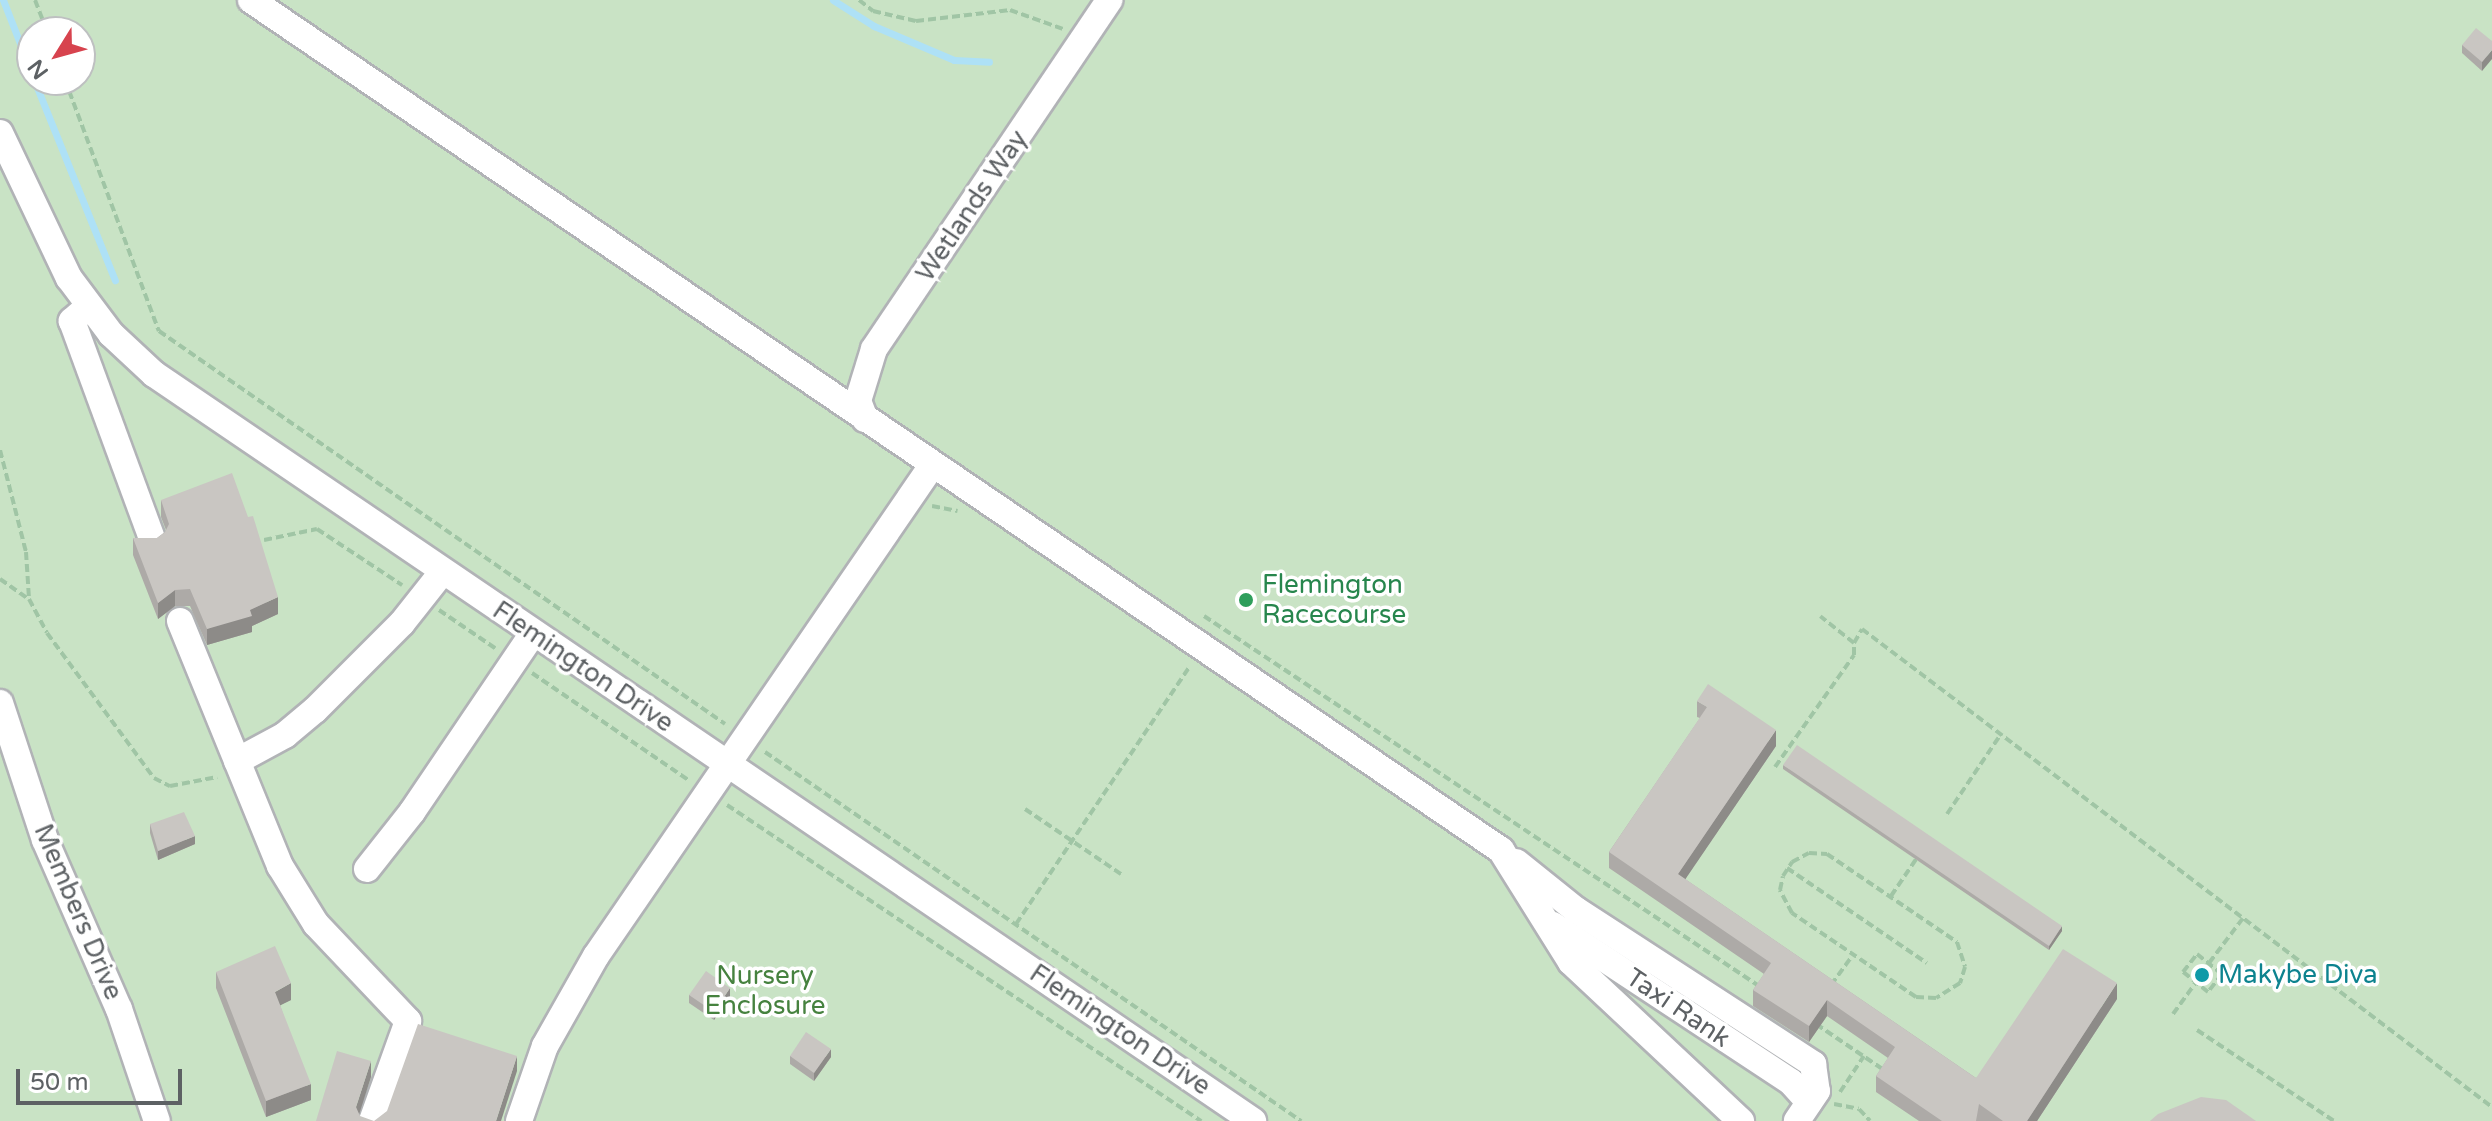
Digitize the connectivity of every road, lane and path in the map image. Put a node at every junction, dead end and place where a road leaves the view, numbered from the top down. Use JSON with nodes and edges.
{"nodes":[{"id":1,"x":251,"y":0,"type":"edge"},
{"id":2,"x":859,"y":0,"type":"edge"},
{"id":3,"x":1008,"y":0,"type":"edge"},
{"id":4,"x":1109,"y":0,"type":"edge"},
{"id":5,"x":1010,"y":10,"type":"junction"},
{"id":6,"x":1083,"y":41,"type":"junction"},
{"id":7,"x":71,"y":96,"type":"edge"},
{"id":8,"x":0,"y":133,"type":"edge"},
{"id":9,"x":89,"y":306,"type":"junction"},
{"id":10,"x":865,"y":419,"type":"junction"},
{"id":11,"x":0,"y":450,"type":"edge"},
{"id":12,"x":933,"y":464,"type":"junction"},
{"id":13,"x":911,"y":497,"type":"junction"},
{"id":14,"x":965,"y":512,"type":"dead end"},
{"id":15,"x":152,"y":539,"type":"edge"},
{"id":16,"x":264,"y":540,"type":"edge"},
{"id":17,"x":443,"y":571,"type":"junction"},
{"id":18,"x":0,"y":579,"type":"edge"},
{"id":19,"x":422,"y":598,"type":"junction"},
{"id":20,"x":29,"y":599,"type":"junction"},
{"id":21,"x":1820,"y":616,"type":"dead end"},
{"id":22,"x":180,"y":621,"type":"dead end"},
{"id":23,"x":533,"y":633,"type":"junction"},
{"id":24,"x":1854,"y":643,"type":"junction"},
{"id":25,"x":1179,"y":655,"type":"dead end"},
{"id":26,"x":514,"y":661,"type":"junction"},
{"id":27,"x":1191,"y":664,"type":"junction"},
{"id":28,"x":1203,"y":672,"type":"dead end"},
{"id":29,"x":0,"y":703,"type":"edge"},
{"id":30,"x":2001,"y":734,"type":"junction"},
{"id":31,"x":745,"y":738,"type":"junction"},
{"id":32,"x":729,"y":764,"type":"junction"},
{"id":33,"x":239,"y":766,"type":"junction"},
{"id":34,"x":1775,"y":767,"type":"dead end"},
{"id":35,"x":710,"y":792,"type":"junction"},
{"id":36,"x":1025,"y":809,"type":"dead end"},
{"id":37,"x":1947,"y":814,"type":"dead end"},
{"id":38,"x":1072,"y":840,"type":"junction"},
{"id":39,"x":1924,"y":849,"type":"edge"},
{"id":40,"x":1501,"y":850,"type":"junction"},
{"id":41,"x":1787,"y":868,"type":"junction"},
{"id":42,"x":367,"y":869,"type":"dead end"},
{"id":43,"x":1121,"y":874,"type":"dead end"},
{"id":44,"x":1891,"y":896,"type":"junction"},
{"id":45,"x":1544,"y":918,"type":"junction"},
{"id":46,"x":2243,"y":918,"type":"junction"},
{"id":47,"x":1016,"y":924,"type":"junction"},
{"id":48,"x":1001,"y":949,"type":"junction"},
{"id":49,"x":1853,"y":955,"type":"junction"},
{"id":50,"x":1927,"y":963,"type":"dead end"},
{"id":51,"x":2209,"y":963,"type":"junction"},
{"id":52,"x":2196,"y":982,"type":"junction"},
{"id":53,"x":1826,"y":992,"type":"edge"},
{"id":54,"x":2173,"y":1014,"type":"dead end"},
{"id":55,"x":2197,"y":1030,"type":"dead end"},
{"id":56,"x":1864,"y":1056,"type":"dead end"},
{"id":57,"x":2492,"y":1107,"type":"edge"},
{"id":58,"x":1816,"y":1110,"type":"edge"},
{"id":59,"x":157,"y":1121,"type":"edge"},
{"id":60,"x":372,"y":1121,"type":"edge"},
{"id":61,"x":519,"y":1121,"type":"edge"},
{"id":62,"x":1201,"y":1121,"type":"edge"},
{"id":63,"x":1253,"y":1121,"type":"edge"},
{"id":64,"x":1301,"y":1121,"type":"edge"},
{"id":65,"x":1741,"y":1121,"type":"edge"},
{"id":66,"x":1870,"y":1121,"type":"edge"},
{"id":67,"x":2334,"y":1121,"type":"edge"}],
"edges":[{"from":1,"to":10,"type":"lane"},
{"from":2,"to":5,"type":"path"},
{"from":3,"to":5,"type":"path"},
{"from":4,"to":6,"type":"lane","name":"Wetlands Way"},
{"from":5,"to":6,"type":"path"},
{"from":6,"to":10,"type":"lane","name":"Wetlands Way"},
{"from":7,"to":31,"type":"path"},
{"from":8,"to":9,"type":"lane","name":"Flemington Drive"},
{"from":9,"to":15,"type":"lane"},
{"from":9,"to":17,"type":"lane","name":"Flemington Drive"},
{"from":10,"to":12,"type":"lane"},
{"from":11,"to":20,"type":"path"},
{"from":12,"to":13,"type":"lane"},
{"from":12,"to":40,"type":"lane"},
{"from":13,"to":14,"type":"path"},
{"from":13,"to":31,"type":"lane"},
{"from":16,"to":19,"type":"path"},
{"from":17,"to":19,"type":"lane"},
{"from":17,"to":23,"type":"lane","name":"Flemington Drive"},
{"from":18,"to":20,"type":"path"},
{"from":19,"to":26,"type":"path"},
{"from":19,"to":33,"type":"lane"},
{"from":20,"to":33,"type":"path"},
{"from":21,"to":24,"type":"path"},
{"from":22,"to":33,"type":"lane"},
{"from":23,"to":26,"type":"lane"},
{"from":23,"to":32,"type":"lane","name":"Flemington Drive"},
{"from":24,"to":30,"type":"path"},
{"from":24,"to":34,"type":"path"},
{"from":25,"to":27,"type":"path"},
{"from":26,"to":35,"type":"path"},
{"from":26,"to":42,"type":"lane"},
{"from":27,"to":28,"type":"path"},
{"from":27,"to":38,"type":"path"},
{"from":29,"to":59,"type":"lane","name":"Members Drive"},
{"from":30,"to":37,"type":"path"},
{"from":30,"to":46,"type":"path"},
{"from":31,"to":32,"type":"lane"},
{"from":31,"to":47,"type":"path"},
{"from":32,"to":35,"type":"lane"},
{"from":32,"to":48,"type":"lane","name":"Flemington Drive"},
{"from":33,"to":60,"type":"lane"},
{"from":35,"to":61,"type":"lane"},
{"from":35,"to":62,"type":"path"},
{"from":36,"to":38,"type":"path"},
{"from":38,"to":43,"type":"path"},
{"from":38,"to":47,"type":"path"},
{"from":39,"to":44,"type":"path"},
{"from":40,"to":45,"type":"lane"},
{"from":40,"to":58,"type":"lane"},
{"from":41,"to":44,"type":"path"},
{"from":41,"to":49,"type":"path"},
{"from":41,"to":50,"type":"path"},
{"from":44,"to":49,"type":"path"},
{"from":45,"to":58,"type":"lane","name":"Taxi Rank"},
{"from":45,"to":65,"type":"lane"},
{"from":46,"to":51,"type":"path"},
{"from":46,"to":57,"type":"path"},
{"from":47,"to":48,"type":"path"},
{"from":47,"to":64,"type":"path"},
{"from":48,"to":63,"type":"lane","name":"Flemington Drive"},
{"from":49,"to":53,"type":"path"},
{"from":51,"to":52,"type":"path"},
{"from":51,"to":52,"type":"path"},
{"from":52,"to":54,"type":"path"},
{"from":55,"to":67,"type":"path"},
{"from":56,"to":58,"type":"path"},
{"from":58,"to":66,"type":"path"}]}
